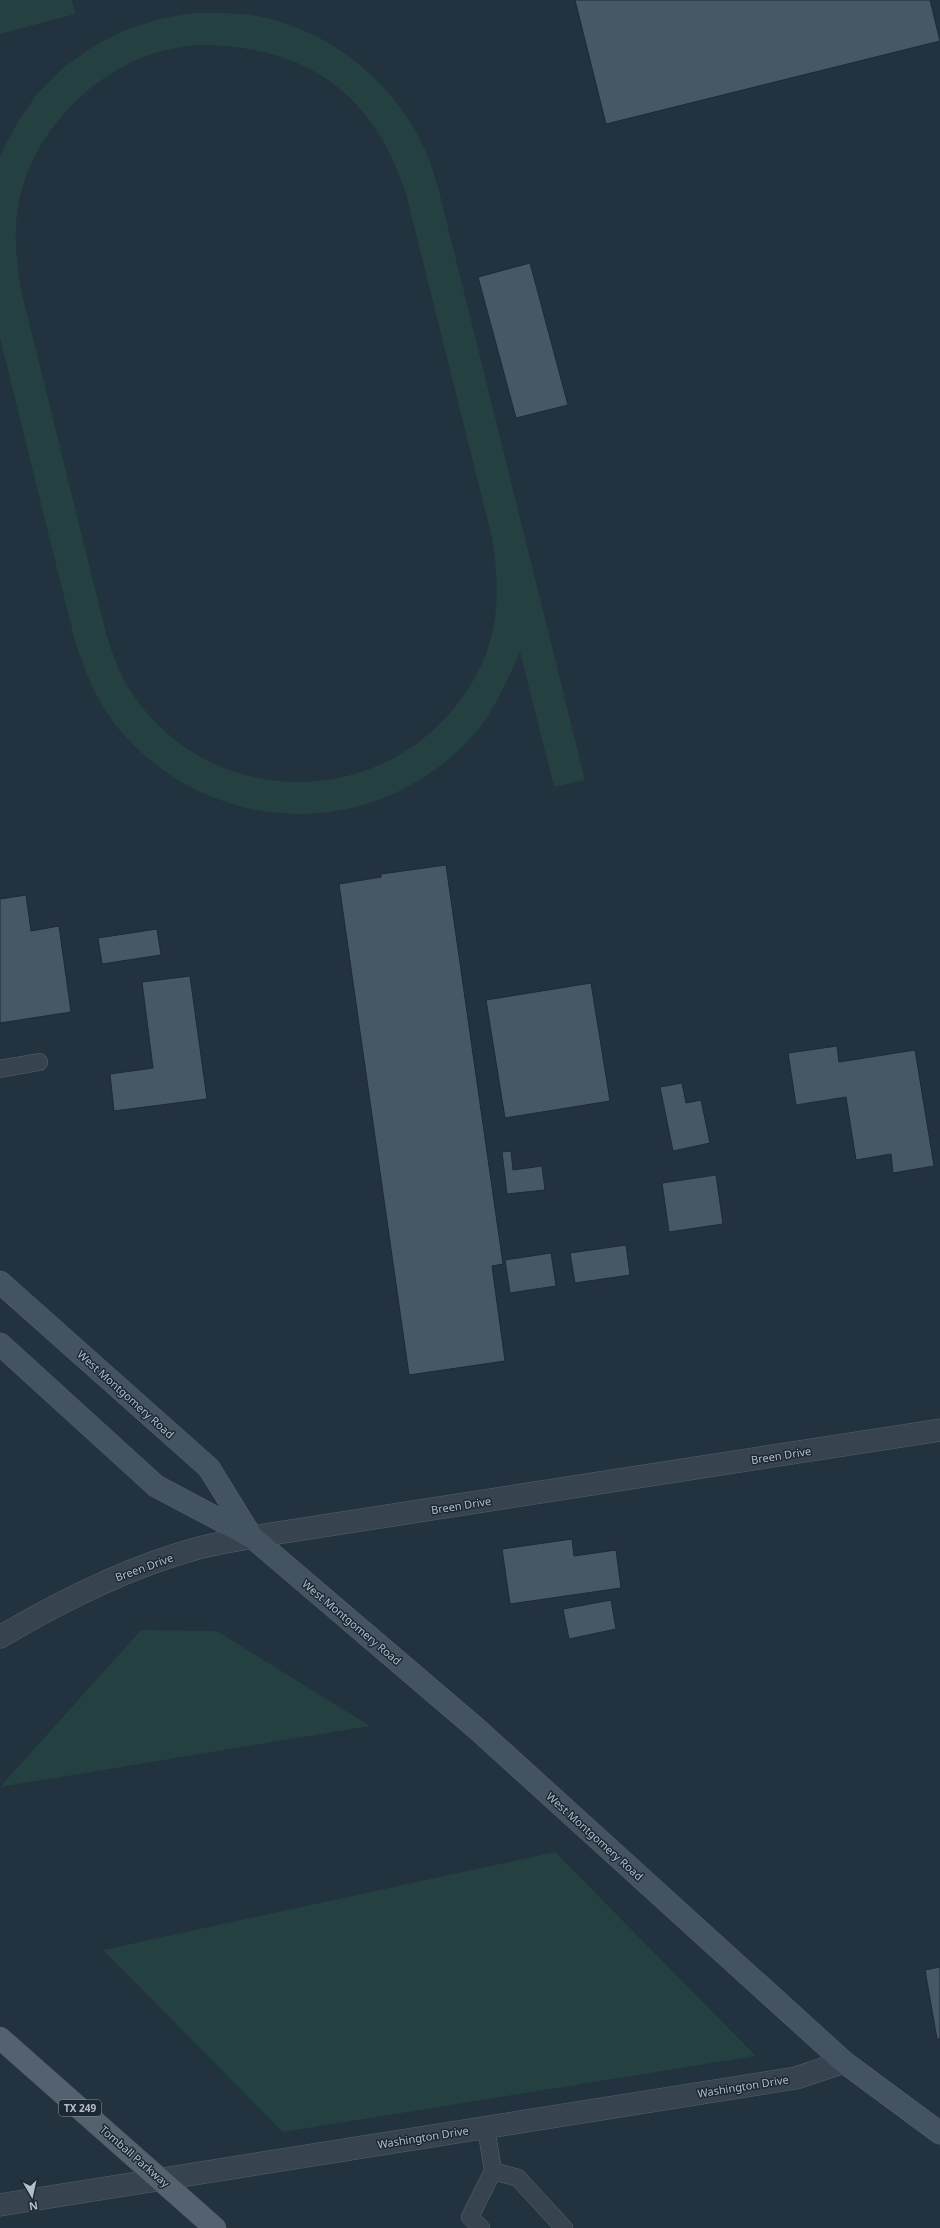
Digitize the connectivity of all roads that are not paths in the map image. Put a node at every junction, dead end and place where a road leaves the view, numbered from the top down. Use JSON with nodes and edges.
{"nodes":[{"id":1,"x":39,"y":1062,"type":"dead end"},
{"id":2,"x":0,"y":1069,"type":"edge"},
{"id":3,"x":0,"y":1282,"type":"edge"},
{"id":4,"x":0,"y":1344,"type":"edge"},
{"id":5,"x":940,"y":1430,"type":"edge"},
{"id":6,"x":252,"y":1537,"type":"junction"},
{"id":7,"x":0,"y":1637,"type":"edge"},
{"id":8,"x":0,"y":2038,"type":"edge"},
{"id":9,"x":844,"y":2062,"type":"junction"},
{"id":10,"x":486,"y":2128,"type":"junction"},
{"id":11,"x":939,"y":2131,"type":"edge"},
{"id":12,"x":493,"y":2171,"type":"junction"},
{"id":13,"x":160,"y":2179,"type":"junction"},
{"id":14,"x":0,"y":2205,"type":"edge"},
{"id":15,"x":215,"y":2228,"type":"edge"},
{"id":16,"x":481,"y":2228,"type":"edge"},
{"id":17,"x":564,"y":2228,"type":"edge"}],
"edges":[{"from":1,"to":2,"type":"lane"},
{"from":3,"to":6,"type":"main road","name":"West Montgomery Road"},
{"from":4,"to":6,"type":"main road","name":"West Montgomery Road"},
{"from":5,"to":6,"type":"street","name":"Breen Drive"},
{"from":6,"to":7,"type":"street","name":"Breen Drive"},
{"from":6,"to":9,"type":"main road","name":"West Montgomery Road"},
{"from":8,"to":13,"type":"main road","name":"Tomball Parkway","number":"TX 249"},
{"from":9,"to":10,"type":"street","name":"Washington Drive"},
{"from":9,"to":11,"type":"main road","name":"West Montgomery Road"},
{"from":10,"to":12,"type":"lane"},
{"from":10,"to":13,"type":"street","name":"Washington Drive"},
{"from":12,"to":16,"type":"lane"},
{"from":12,"to":17,"type":"lane"},
{"from":13,"to":14,"type":"street","name":"Washington Drive"},
{"from":13,"to":15,"type":"main road","name":"Tomball Parkway","number":"TX 249"}]}
